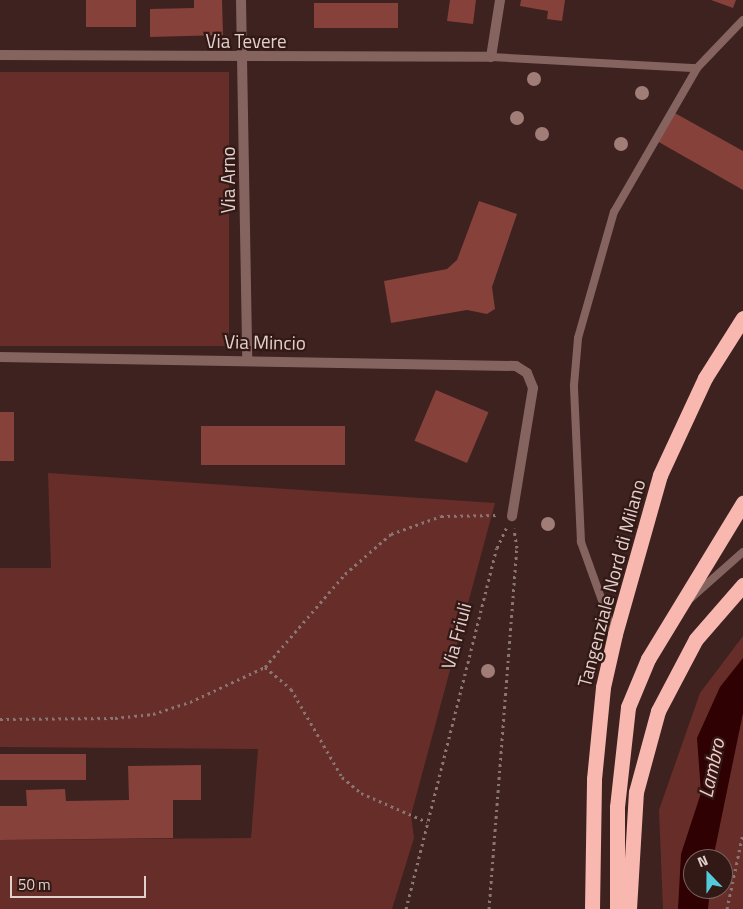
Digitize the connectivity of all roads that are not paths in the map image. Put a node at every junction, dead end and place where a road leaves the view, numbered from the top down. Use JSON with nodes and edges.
{"nodes":[{"id":1,"x":241,"y":0,"type":"edge"},
{"id":2,"x":500,"y":0,"type":"edge"},
{"id":3,"x":743,"y":20,"type":"edge"},
{"id":4,"x":0,"y":55,"type":"edge"},
{"id":5,"x":491,"y":57,"type":"junction"},
{"id":6,"x":244,"y":59,"type":"junction"},
{"id":7,"x":697,"y":68,"type":"junction"},
{"id":8,"x":743,"y":318,"type":"edge"},
{"id":9,"x":0,"y":357,"type":"edge"},
{"id":10,"x":247,"y":359,"type":"junction"},
{"id":11,"x":743,"y":503,"type":"edge"},
{"id":12,"x":512,"y":516,"type":"road end"},
{"id":13,"x":743,"y":552,"type":"edge"},
{"id":14,"x":743,"y":585,"type":"edge"},
{"id":15,"x":673,"y":615,"type":"junction"},
{"id":16,"x":614,"y":634,"type":"junction"},
{"id":17,"x":592,"y":909,"type":"edge"},
{"id":18,"x":618,"y":909,"type":"edge"},
{"id":19,"x":629,"y":909,"type":"edge"}],
"edges":[{"from":1,"to":6,"type":"street","name":"Via Arno"},
{"from":2,"to":5,"type":"street"},
{"from":3,"to":7,"type":"lane"},
{"from":4,"to":6,"type":"street","name":"Via Tevere"},
{"from":5,"to":6,"type":"street","name":"Via Tevere"},
{"from":5,"to":7,"type":"lane"},
{"from":6,"to":10,"type":"street","name":"Via Arno"},
{"from":7,"to":16,"type":"lane"},
{"from":8,"to":16,"type":"highway","name":"Tangenziale Nord di Milano"},
{"from":9,"to":10,"type":"street","name":"Via Mincio"},
{"from":10,"to":12,"type":"street","name":"Via Mincio"},
{"from":11,"to":15,"type":"highway"},
{"from":13,"to":15,"type":"lane"},
{"from":14,"to":19,"type":"highway"},
{"from":15,"to":18,"type":"highway"},
{"from":16,"to":17,"type":"highway","name":"Tangenziale Nord di Milano"}]}
